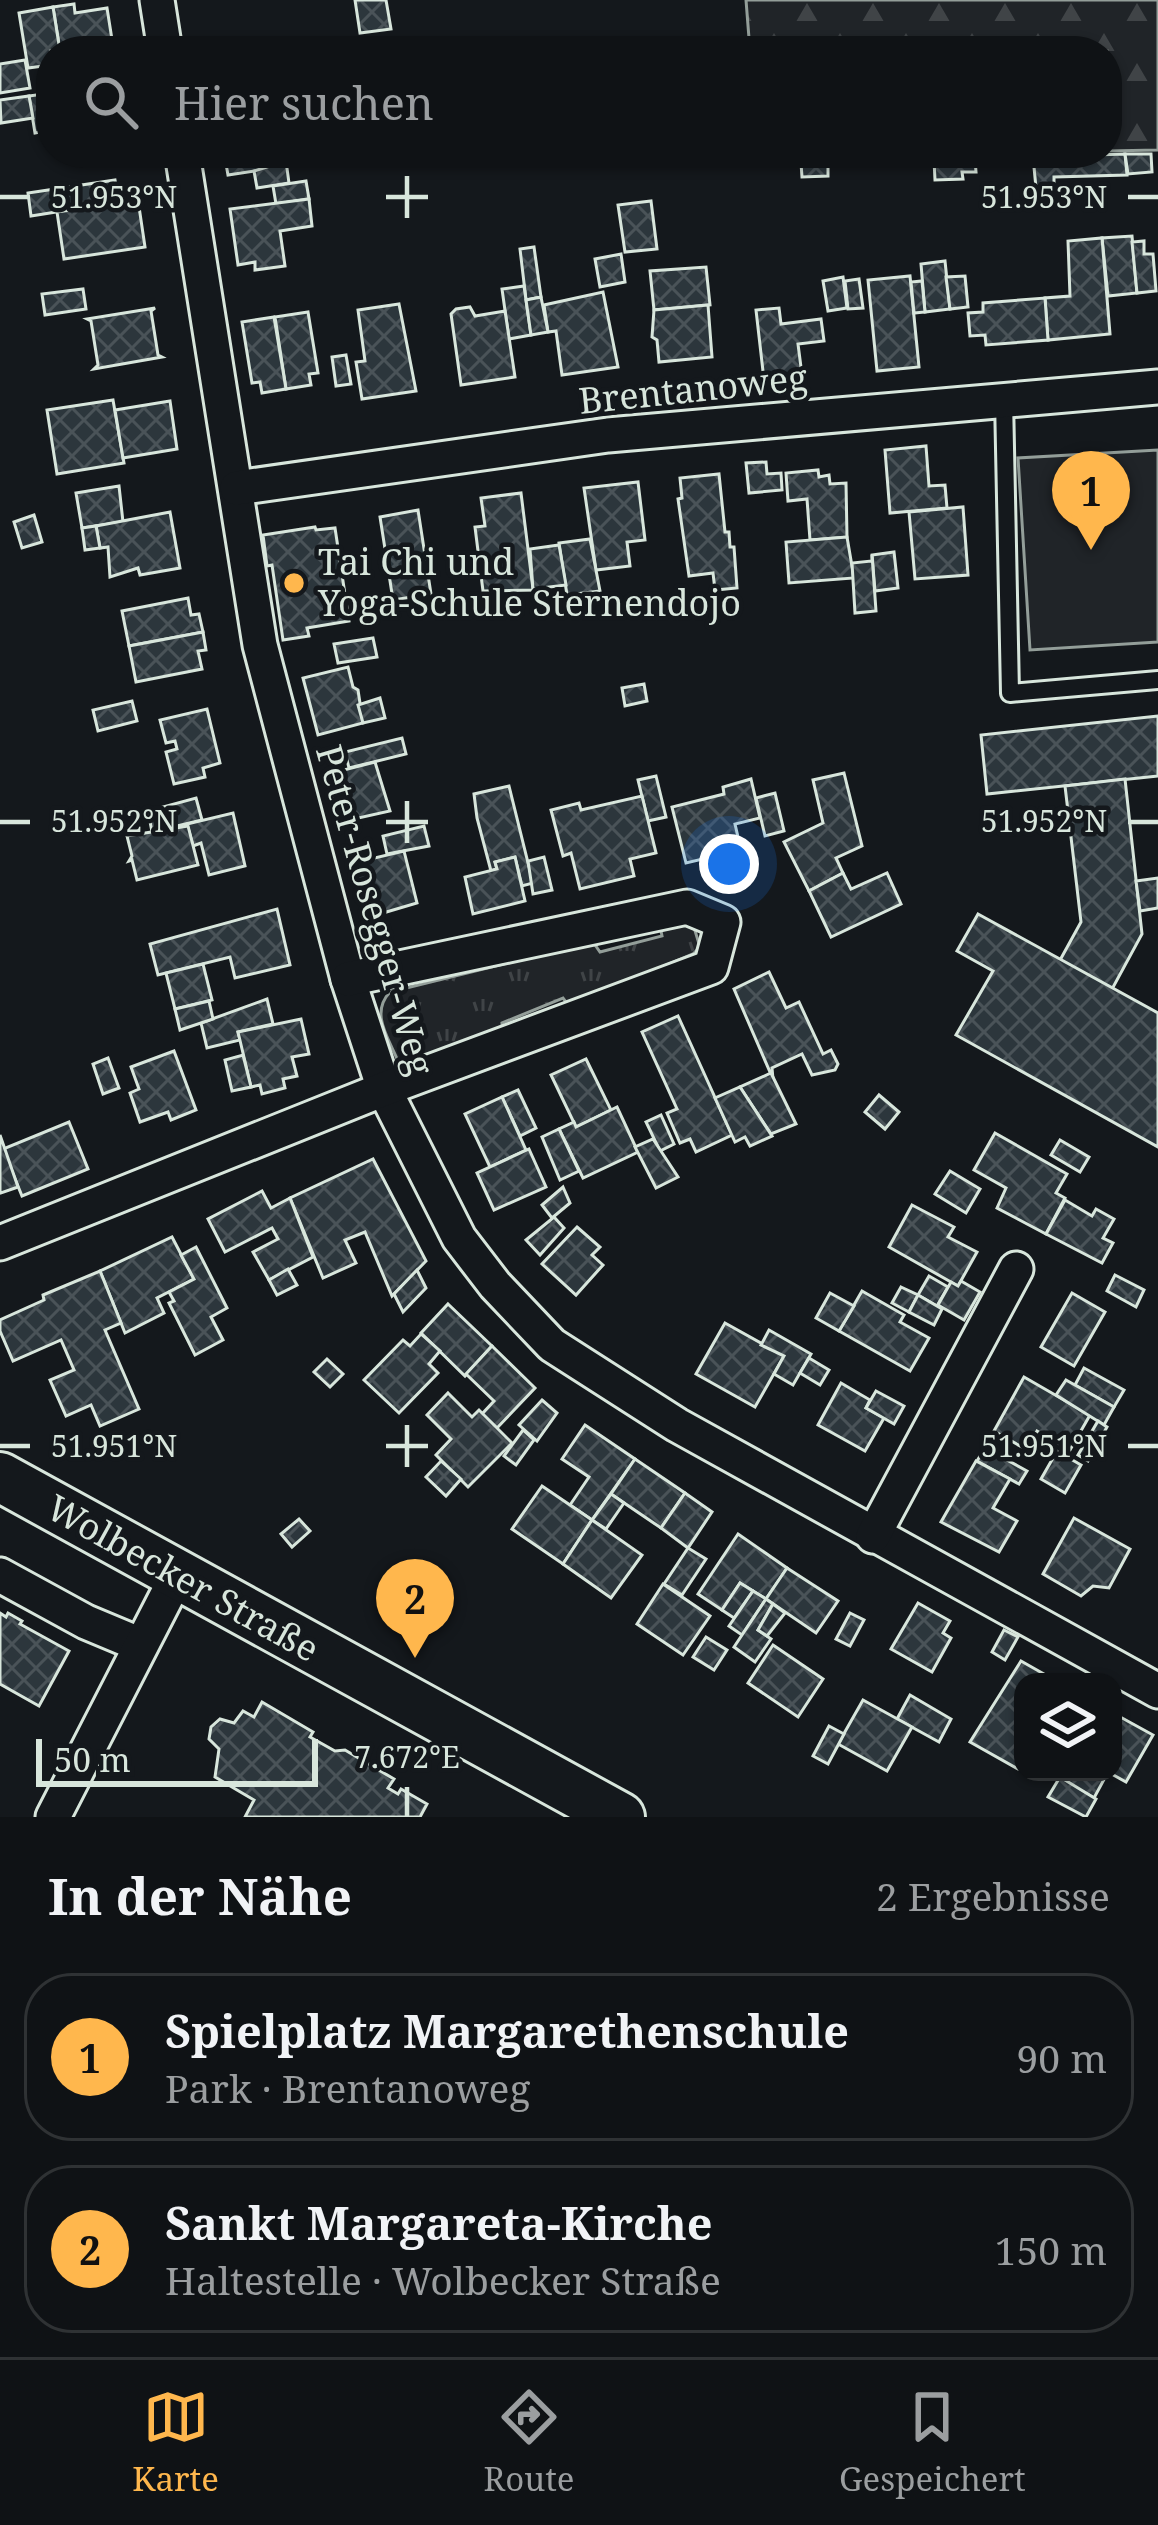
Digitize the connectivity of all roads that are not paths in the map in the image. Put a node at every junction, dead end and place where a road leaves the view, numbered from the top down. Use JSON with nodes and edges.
{"nodes":[{"id":1,"x":157,"y":0,"type":"edge"},
{"id":2,"x":163,"y":36,"type":"edge"},
{"id":3,"x":184,"y":168,"type":"edge"},
{"id":4,"x":1158,"y":388,"type":"edge"},
{"id":5,"x":1004,"y":398,"type":"junction"},
{"id":6,"x":237,"y":488,"type":"junction"},
{"id":7,"x":1158,"y":680,"type":"edge"},
{"id":8,"x":348,"y":979,"type":"junction"},
{"id":9,"x":384,"y":1089,"type":"junction"},
{"id":10,"x":0,"y":1243,"type":"edge"},
{"id":11,"x":1016,"y":1269,"type":"dead end"},
{"id":12,"x":0,"y":1477,"type":"edge"},
{"id":13,"x":873,"y":1536,"type":"junction"},
{"id":14,"x":178,"y":1574,"type":"junction"},
{"id":15,"x":0,"y":1575,"type":"edge"},
{"id":16,"x":141,"y":1645,"type":"junction"},
{"id":17,"x":1158,"y":1691,"type":"edge"},
{"id":18,"x":53,"y":1817,"type":"edge"},
{"id":19,"x":620,"y":1817,"type":"edge"}],
"edges":[{"from":1,"to":2,"type":"street"},
{"from":3,"to":6,"type":"street","name":"Peter-Rosegger-Weg"},
{"from":4,"to":5,"type":"street","name":"Brentanoweg"},
{"from":5,"to":6,"type":"street","name":"Brentanoweg"},
{"from":5,"to":7,"type":"lane"},
{"from":6,"to":8,"type":"street","name":"Peter-Rosegger-Weg"},
{"from":8,"to":9,"type":"street","name":"Peter-Rosegger-Weg"},
{"from":8,"to":9,"type":"street"},
{"from":9,"to":10,"type":"street"},
{"from":9,"to":13,"type":"street","name":"Peter-Rosegger-Weg"},
{"from":11,"to":13,"type":"street"},
{"from":12,"to":14,"type":"main road","name":"Wolbecker Straße"},
{"from":13,"to":17,"type":"street","name":"Peter-Rosegger-Weg"},
{"from":14,"to":16,"type":"street"},
{"from":14,"to":19,"type":"main road","name":"Wolbecker Straße"},
{"from":15,"to":16,"type":"street"},
{"from":16,"to":18,"type":"street"}]}
